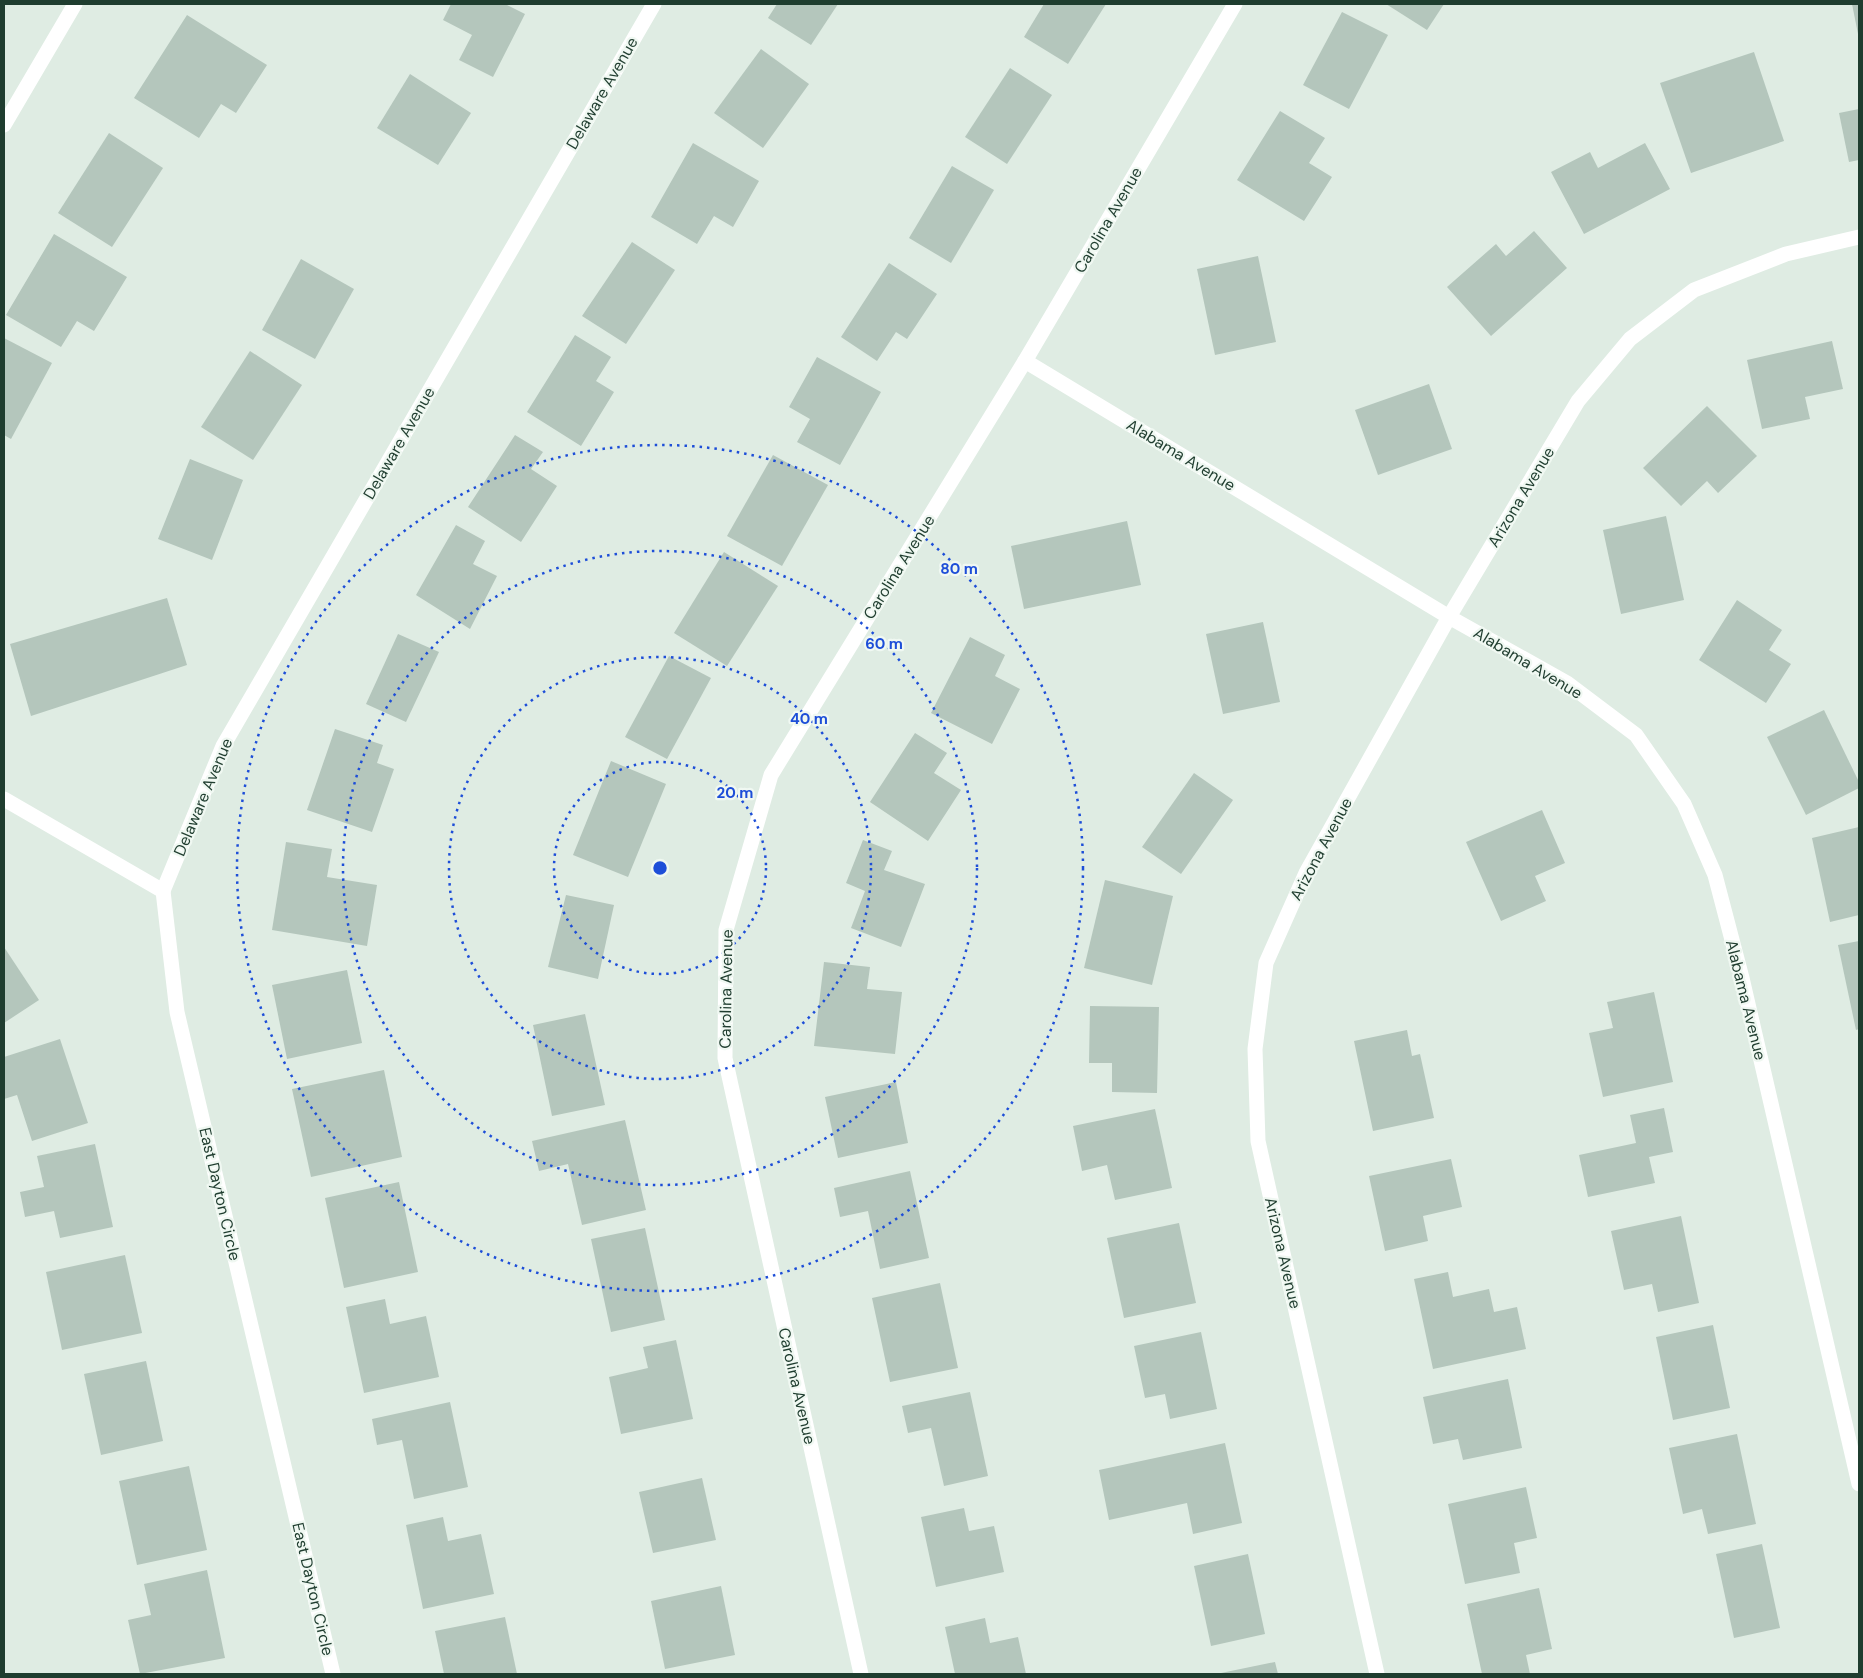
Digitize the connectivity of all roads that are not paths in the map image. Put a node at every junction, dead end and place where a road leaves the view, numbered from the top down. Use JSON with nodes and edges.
{"nodes":[{"id":1,"x":75,"y":4,"type":"edge"},
{"id":2,"x":654,"y":4,"type":"edge"},
{"id":3,"x":1234,"y":4,"type":"edge"},
{"id":4,"x":4,"y":125,"type":"edge"},
{"id":5,"x":1859,"y":237,"type":"edge"},
{"id":6,"x":1025,"y":361,"type":"junction"},
{"id":7,"x":1449,"y":617,"type":"junction"},
{"id":8,"x":4,"y":799,"type":"edge"},
{"id":9,"x":163,"y":891,"type":"junction"},
{"id":10,"x":1859,"y":1484,"type":"edge"},
{"id":11,"x":333,"y":1674,"type":"edge"},
{"id":12,"x":861,"y":1674,"type":"edge"},
{"id":13,"x":1377,"y":1674,"type":"edge"}],
"edges":[{"from":1,"to":4,"type":"street"},
{"from":2,"to":9,"type":"street","name":"Delaware Avenue"},
{"from":3,"to":6,"type":"street","name":"Carolina Avenue"},
{"from":5,"to":7,"type":"street","name":"Arizona Avenue"},
{"from":6,"to":7,"type":"street","name":"Alabama Avenue"},
{"from":6,"to":12,"type":"street","name":"Carolina Avenue"},
{"from":7,"to":10,"type":"street","name":"Alabama Avenue"},
{"from":7,"to":13,"type":"street","name":"Arizona Avenue"},
{"from":8,"to":9,"type":"street"},
{"from":9,"to":11,"type":"street","name":"East Dayton Circle"}]}
